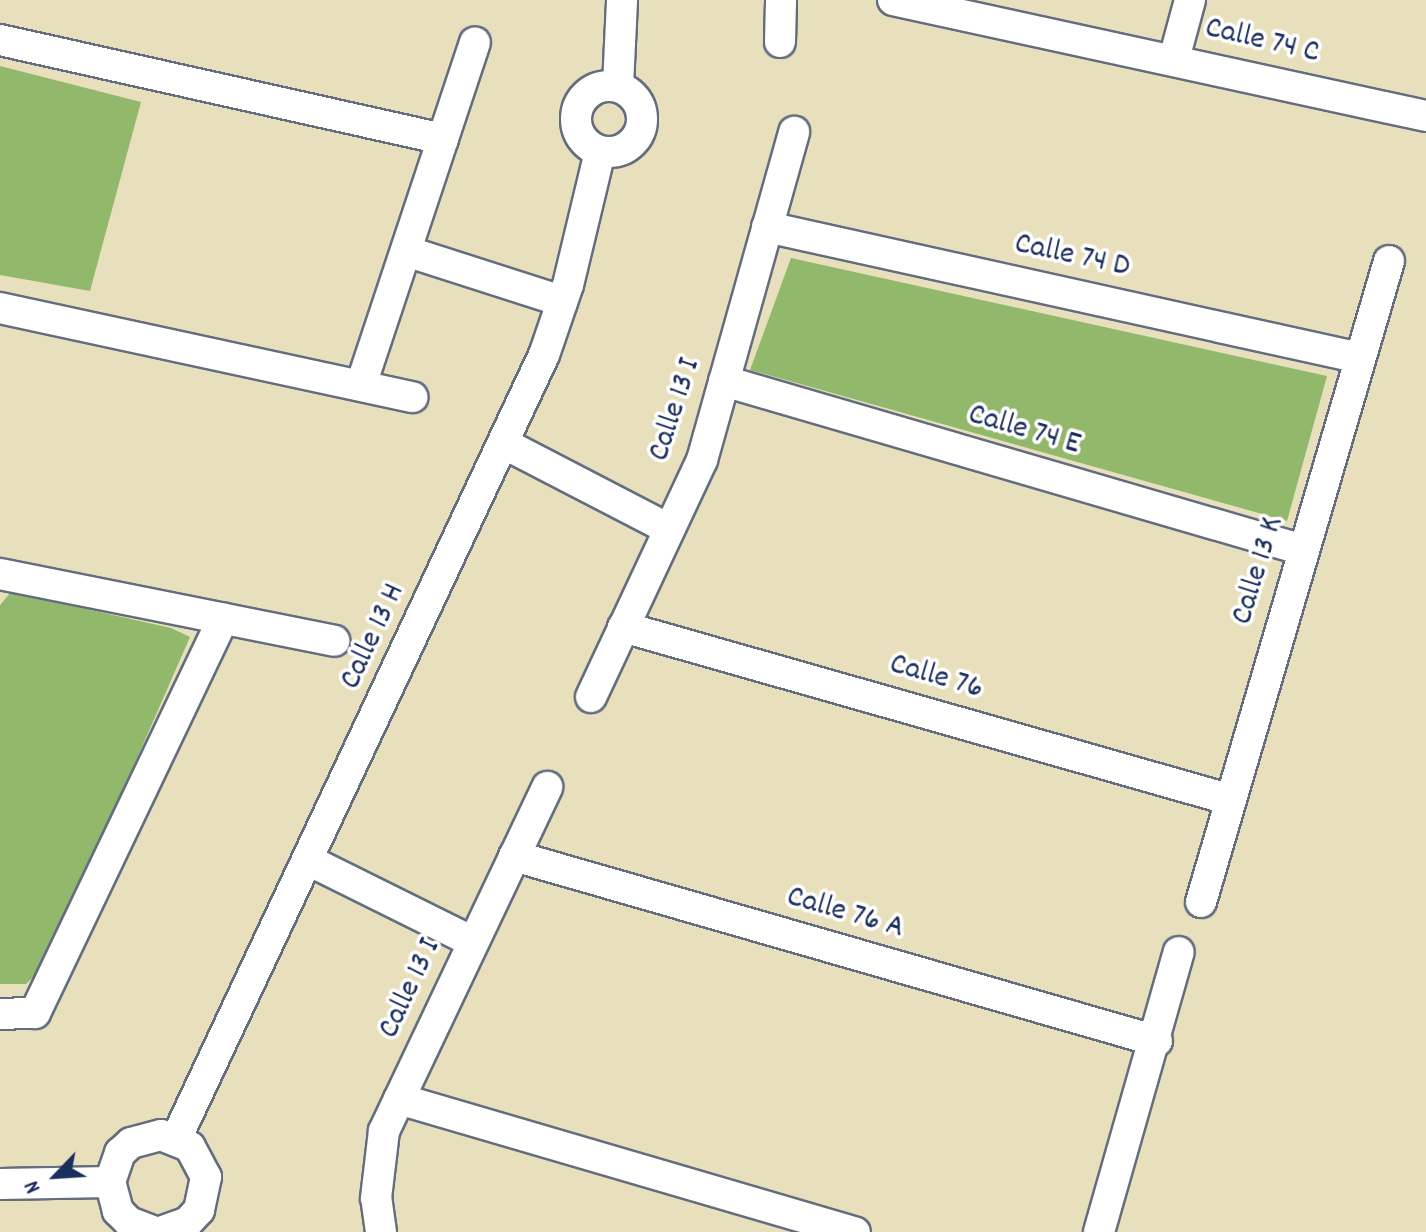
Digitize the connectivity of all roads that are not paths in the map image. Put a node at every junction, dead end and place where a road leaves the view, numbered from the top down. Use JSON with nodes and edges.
{"nodes":[{"id":1,"x":622,"y":0,"type":"edge"},
{"id":2,"x":781,"y":0,"type":"edge"},
{"id":3,"x":1190,"y":0,"type":"edge"},
{"id":4,"x":906,"y":1,"type":"edge"},
{"id":5,"x":0,"y":40,"type":"edge"},
{"id":6,"x":475,"y":42,"type":"dead end"},
{"id":7,"x":780,"y":42,"type":"dead end"},
{"id":8,"x":1174,"y":59,"type":"junction"},
{"id":9,"x":618,"y":86,"type":"junction"},
{"id":10,"x":1426,"y":116,"type":"edge"},
{"id":11,"x":794,"y":132,"type":"dead end"},
{"id":12,"x":443,"y":139,"type":"junction"},
{"id":13,"x":600,"y":152,"type":"junction"},
{"id":14,"x":767,"y":227,"type":"junction"},
{"id":15,"x":406,"y":251,"type":"junction"},
{"id":16,"x":1389,"y":261,"type":"dead end"},
{"id":17,"x":562,"y":301,"type":"junction"},
{"id":18,"x":0,"y":308,"type":"edge"},
{"id":19,"x":1360,"y":358,"type":"junction"},
{"id":20,"x":724,"y":381,"type":"junction"},
{"id":21,"x":361,"y":385,"type":"junction"},
{"id":22,"x":412,"y":397,"type":"dead end"},
{"id":23,"x":503,"y":443,"type":"junction"},
{"id":24,"x":669,"y":529,"type":"junction"},
{"id":25,"x":1303,"y":550,"type":"junction"},
{"id":26,"x":0,"y":574,"type":"edge"},
{"id":27,"x":223,"y":619,"type":"junction"},
{"id":28,"x":623,"y":627,"type":"junction"},
{"id":29,"x":334,"y":641,"type":"dead end"},
{"id":30,"x":591,"y":697,"type":"dead end"},
{"id":31,"x":547,"y":787,"type":"dead end"},
{"id":32,"x":1228,"y":799,"type":"junction"},
{"id":33,"x":514,"y":856,"type":"junction"},
{"id":34,"x":310,"y":861,"type":"junction"},
{"id":35,"x":1201,"y":902,"type":"dead end"},
{"id":36,"x":473,"y":942,"type":"junction"},
{"id":37,"x":1179,"y":952,"type":"dead end"},
{"id":38,"x":0,"y":1014,"type":"edge"},
{"id":39,"x":1157,"y":1041,"type":"junction"},
{"id":40,"x":399,"y":1099,"type":"junction"},
{"id":41,"x":176,"y":1139,"type":"junction"},
{"id":42,"x":110,"y":1182,"type":"junction"},
{"id":43,"x":0,"y":1184,"type":"edge"},
{"id":44,"x":770,"y":1219,"type":"edge"},
{"id":45,"x":166,"y":1232,"type":"edge"},
{"id":46,"x":381,"y":1232,"type":"edge"},
{"id":47,"x":855,"y":1232,"type":"edge"},
{"id":48,"x":1099,"y":1232,"type":"edge"}],
"edges":[{"from":1,"to":9,"type":"street"},
{"from":2,"to":7,"type":"street"},
{"from":3,"to":8,"type":"street"},
{"from":4,"to":8,"type":"street","name":"Calle 74 C"},
{"from":5,"to":12,"type":"street"},
{"from":6,"to":12,"type":"street"},
{"from":8,"to":10,"type":"street","name":"Calle 74 C"},
{"from":9,"to":13,"type":"street"},
{"from":9,"to":13,"type":"street"},
{"from":11,"to":14,"type":"street","name":"Calle 13 I"},
{"from":12,"to":15,"type":"street"},
{"from":13,"to":17,"type":"street","name":"Calle 13 H"},
{"from":14,"to":19,"type":"street","name":"Calle 74 D"},
{"from":14,"to":20,"type":"street","name":"Calle 13 I"},
{"from":15,"to":17,"type":"street"},
{"from":15,"to":21,"type":"street"},
{"from":16,"to":19,"type":"street","name":"Calle 13 K"},
{"from":17,"to":23,"type":"street","name":"Calle 13 H"},
{"from":18,"to":21,"type":"street"},
{"from":19,"to":25,"type":"street","name":"Calle 13 K"},
{"from":20,"to":24,"type":"street","name":"Calle 13 I"},
{"from":20,"to":25,"type":"street","name":"Calle 74 E"},
{"from":21,"to":22,"type":"street"},
{"from":23,"to":24,"type":"street"},
{"from":23,"to":34,"type":"street","name":"Calle 13 H"},
{"from":24,"to":28,"type":"street","name":"Calle 13 I"},
{"from":25,"to":32,"type":"street","name":"Calle 13 K"},
{"from":26,"to":27,"type":"street"},
{"from":27,"to":29,"type":"street"},
{"from":27,"to":38,"type":"street"},
{"from":28,"to":30,"type":"street","name":"Calle 13 I"},
{"from":28,"to":32,"type":"street","name":"Calle 76"},
{"from":31,"to":33,"type":"street","name":"Calle 13 I"},
{"from":32,"to":35,"type":"street","name":"Calle 13 K"},
{"from":33,"to":36,"type":"street","name":"Calle 13 I"},
{"from":33,"to":39,"type":"street","name":"Calle 76 A"},
{"from":34,"to":36,"type":"street"},
{"from":34,"to":41,"type":"street","name":"Calle 13 H"},
{"from":36,"to":40,"type":"street","name":"Calle 13 I"},
{"from":37,"to":39,"type":"street"},
{"from":39,"to":48,"type":"street"},
{"from":40,"to":44,"type":"street"},
{"from":40,"to":46,"type":"street","name":"Calle 13 I"},
{"from":41,"to":42,"type":"street"},
{"from":41,"to":45,"type":"street"},
{"from":42,"to":43,"type":"street"},
{"from":42,"to":45,"type":"street"},
{"from":44,"to":47,"type":"street"}]}
